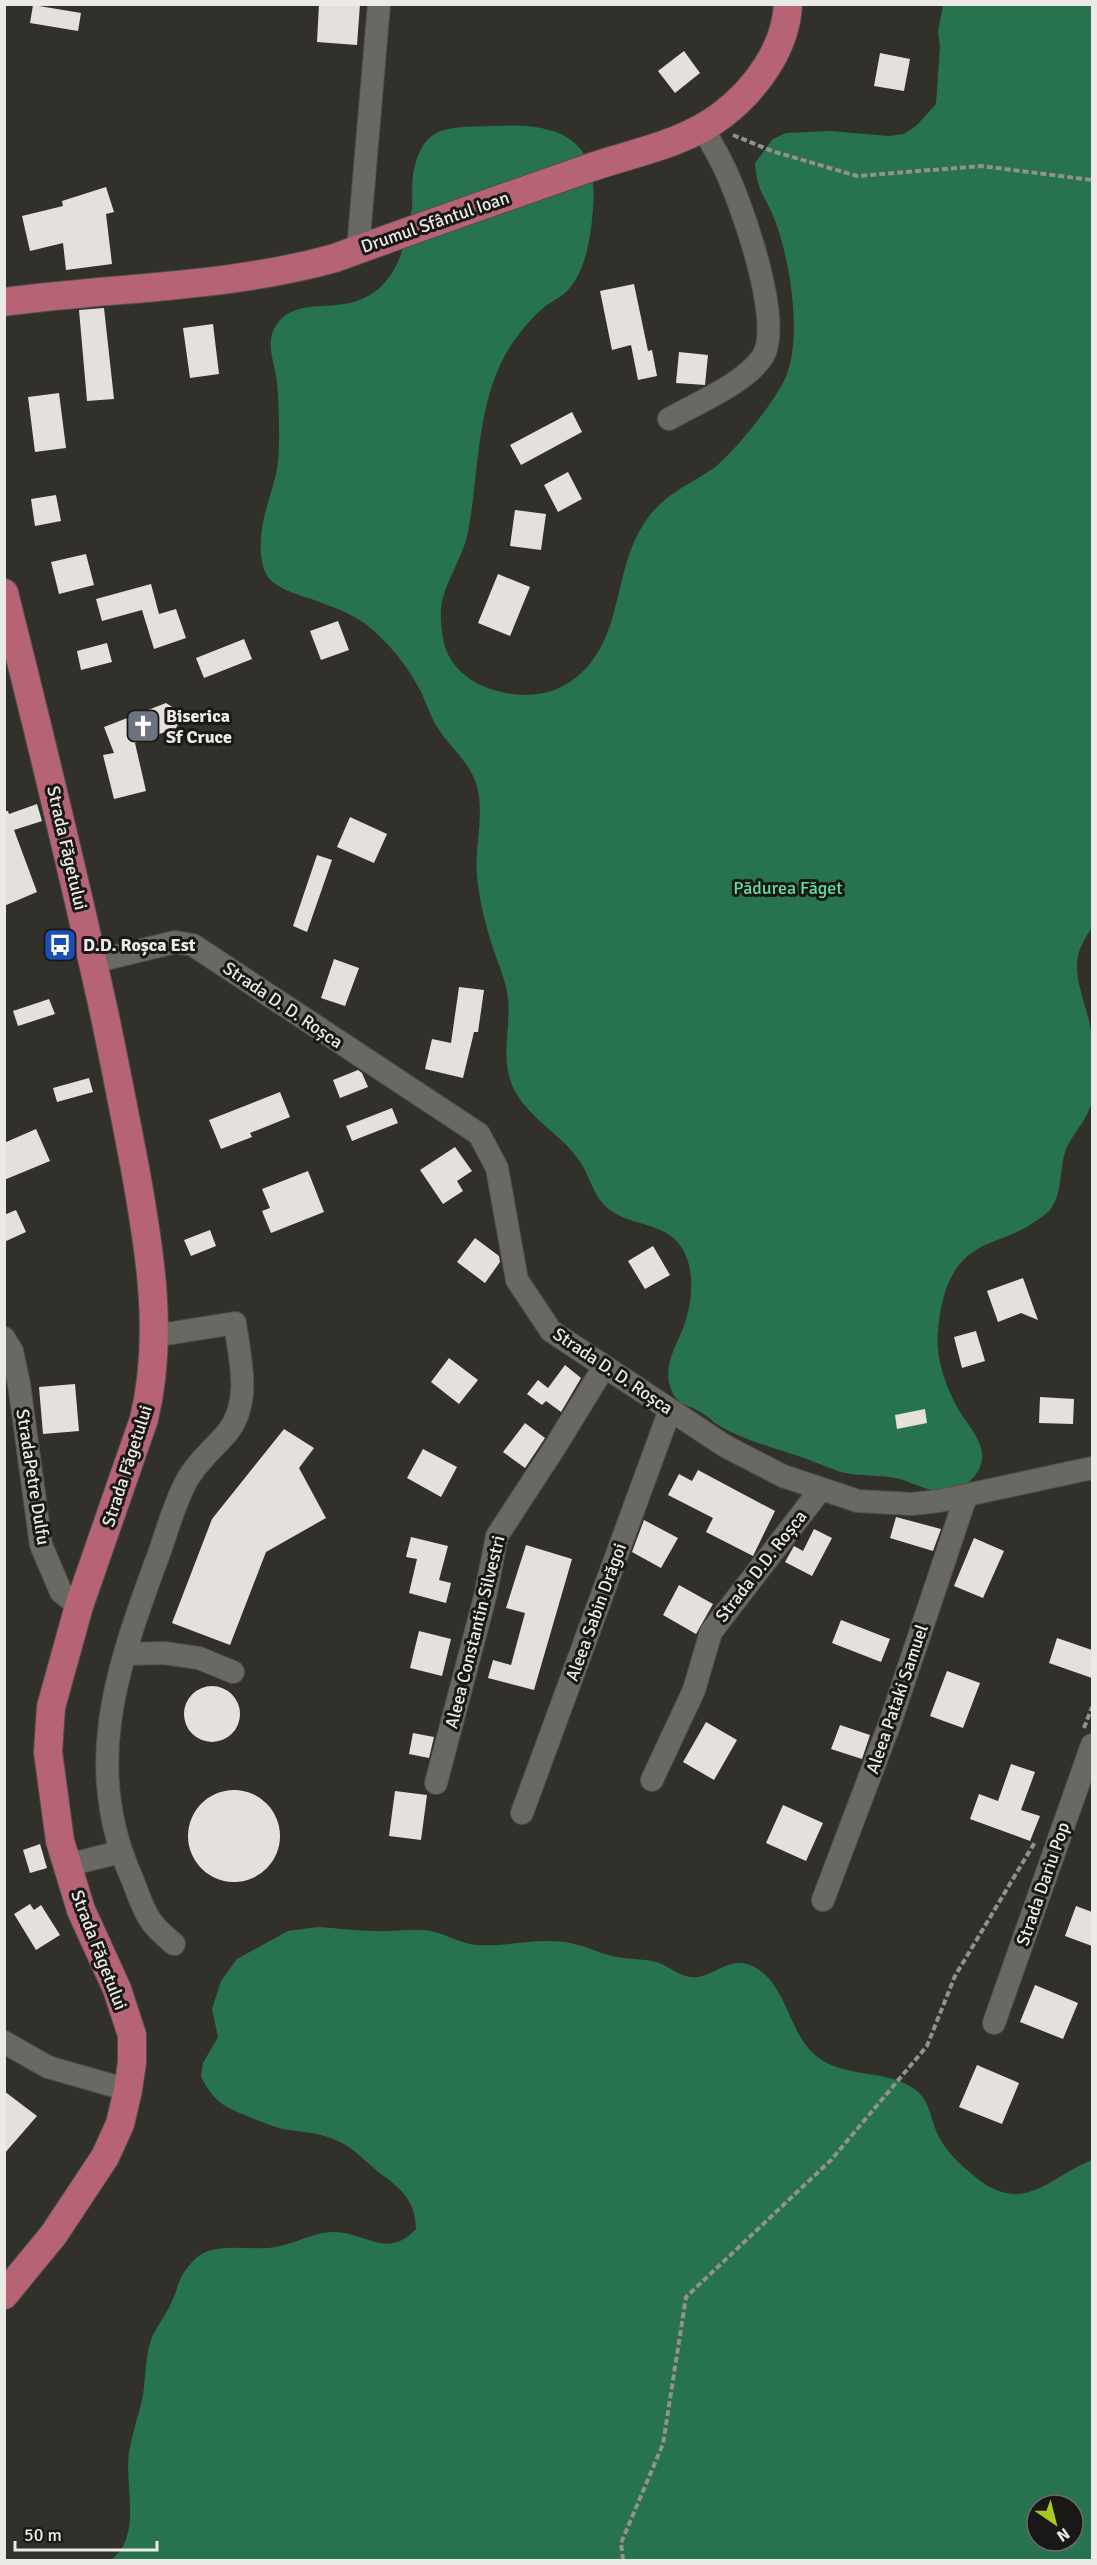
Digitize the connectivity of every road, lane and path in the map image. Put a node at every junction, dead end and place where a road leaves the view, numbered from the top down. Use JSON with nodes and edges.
{"nodes":[{"id":1,"x":379,"y":4,"type":"edge"},
{"id":2,"x":788,"y":4,"type":"edge"},
{"id":3,"x":705,"y":126,"type":"junction"},
{"id":4,"x":1092,"y":180,"type":"edge"},
{"id":5,"x":358,"y":249,"type":"junction"},
{"id":6,"x":4,"y":302,"type":"edge"},
{"id":7,"x":669,"y":419,"type":"dead end"},
{"id":8,"x":4,"y":593,"type":"edge"},
{"id":9,"x":93,"y":962,"type":"junction"},
{"id":10,"x":154,"y":1336,"type":"junction"},
{"id":11,"x":4,"y":1338,"type":"edge"},
{"id":12,"x":604,"y":1367,"type":"junction"},
{"id":13,"x":670,"y":1410,"type":"junction"},
{"id":14,"x":1092,"y":1468,"type":"edge"},
{"id":15,"x":821,"y":1489,"type":"junction"},
{"id":16,"x":966,"y":1496,"type":"junction"},
{"id":17,"x":79,"y":1606,"type":"junction"},
{"id":18,"x":125,"y":1654,"type":"junction"},
{"id":19,"x":233,"y":1672,"type":"dead end"},
{"id":20,"x":1092,"y":1707,"type":"edge"},
{"id":21,"x":1086,"y":1742,"type":"edge"},
{"id":22,"x":652,"y":1780,"type":"dead end"},
{"id":23,"x":436,"y":1783,"type":"dead end"},
{"id":24,"x":522,"y":1813,"type":"dead end"},
{"id":25,"x":1036,"y":1839,"type":"dead end"},
{"id":26,"x":120,"y":1852,"type":"junction"},
{"id":27,"x":68,"y":1865,"type":"junction"},
{"id":28,"x":823,"y":1900,"type":"dead end"},
{"id":29,"x":174,"y":1944,"type":"dead end"},
{"id":30,"x":994,"y":2023,"type":"dead end"},
{"id":31,"x":4,"y":2042,"type":"edge"},
{"id":32,"x":128,"y":2090,"type":"junction"},
{"id":33,"x":4,"y":2295,"type":"edge"},
{"id":34,"x":623,"y":2560,"type":"edge"}],
"edges":[{"from":1,"to":5,"type":"street"},
{"from":2,"to":3,"type":"main road","name":"Drumul Sfântul Ioan"},
{"from":3,"to":4,"type":"path"},
{"from":3,"to":5,"type":"main road","name":"Drumul Sfântul Ioan"},
{"from":3,"to":7,"type":"street"},
{"from":5,"to":6,"type":"main road","name":"Drumul Sfântul Ioan"},
{"from":8,"to":9,"type":"main road","name":"Strada Făgetului"},
{"from":9,"to":10,"type":"main road","name":"Strada Făgetului"},
{"from":9,"to":12,"type":"street","name":"Strada D. D. Roșca"},
{"from":10,"to":17,"type":"main road","name":"Strada Făgetului"},
{"from":10,"to":18,"type":"street"},
{"from":11,"to":17,"type":"street","name":"StradaPetre Dulfu"},
{"from":12,"to":13,"type":"street","name":"Strada D. D. Roșca"},
{"from":12,"to":23,"type":"street","name":"Aleea Constantin Silvestri"},
{"from":13,"to":15,"type":"street","name":"Strada D. D. Roșca"},
{"from":13,"to":24,"type":"street","name":"Aleea Sabin Drăgoi"},
{"from":14,"to":16,"type":"street","name":"Strada D. D. Roșca"},
{"from":15,"to":16,"type":"street","name":"Strada D. D. Roșca"},
{"from":15,"to":22,"type":"street","name":"Strada D.D. Roșca"},
{"from":16,"to":28,"type":"street","name":"Aleea Pataki Samuel"},
{"from":17,"to":27,"type":"main road","name":"Strada Făgetului"},
{"from":18,"to":19,"type":"street"},
{"from":18,"to":26,"type":"street"},
{"from":20,"to":21,"type":"path"},
{"from":21,"to":30,"type":"street","name":"Strada Dariu Pop"},
{"from":25,"to":34,"type":"path"},
{"from":26,"to":27,"type":"street"},
{"from":26,"to":29,"type":"street"},
{"from":27,"to":32,"type":"main road","name":"Strada Făgetului"},
{"from":31,"to":32,"type":"street"},
{"from":32,"to":33,"type":"main road","name":"Strada Făgetului"}]}
